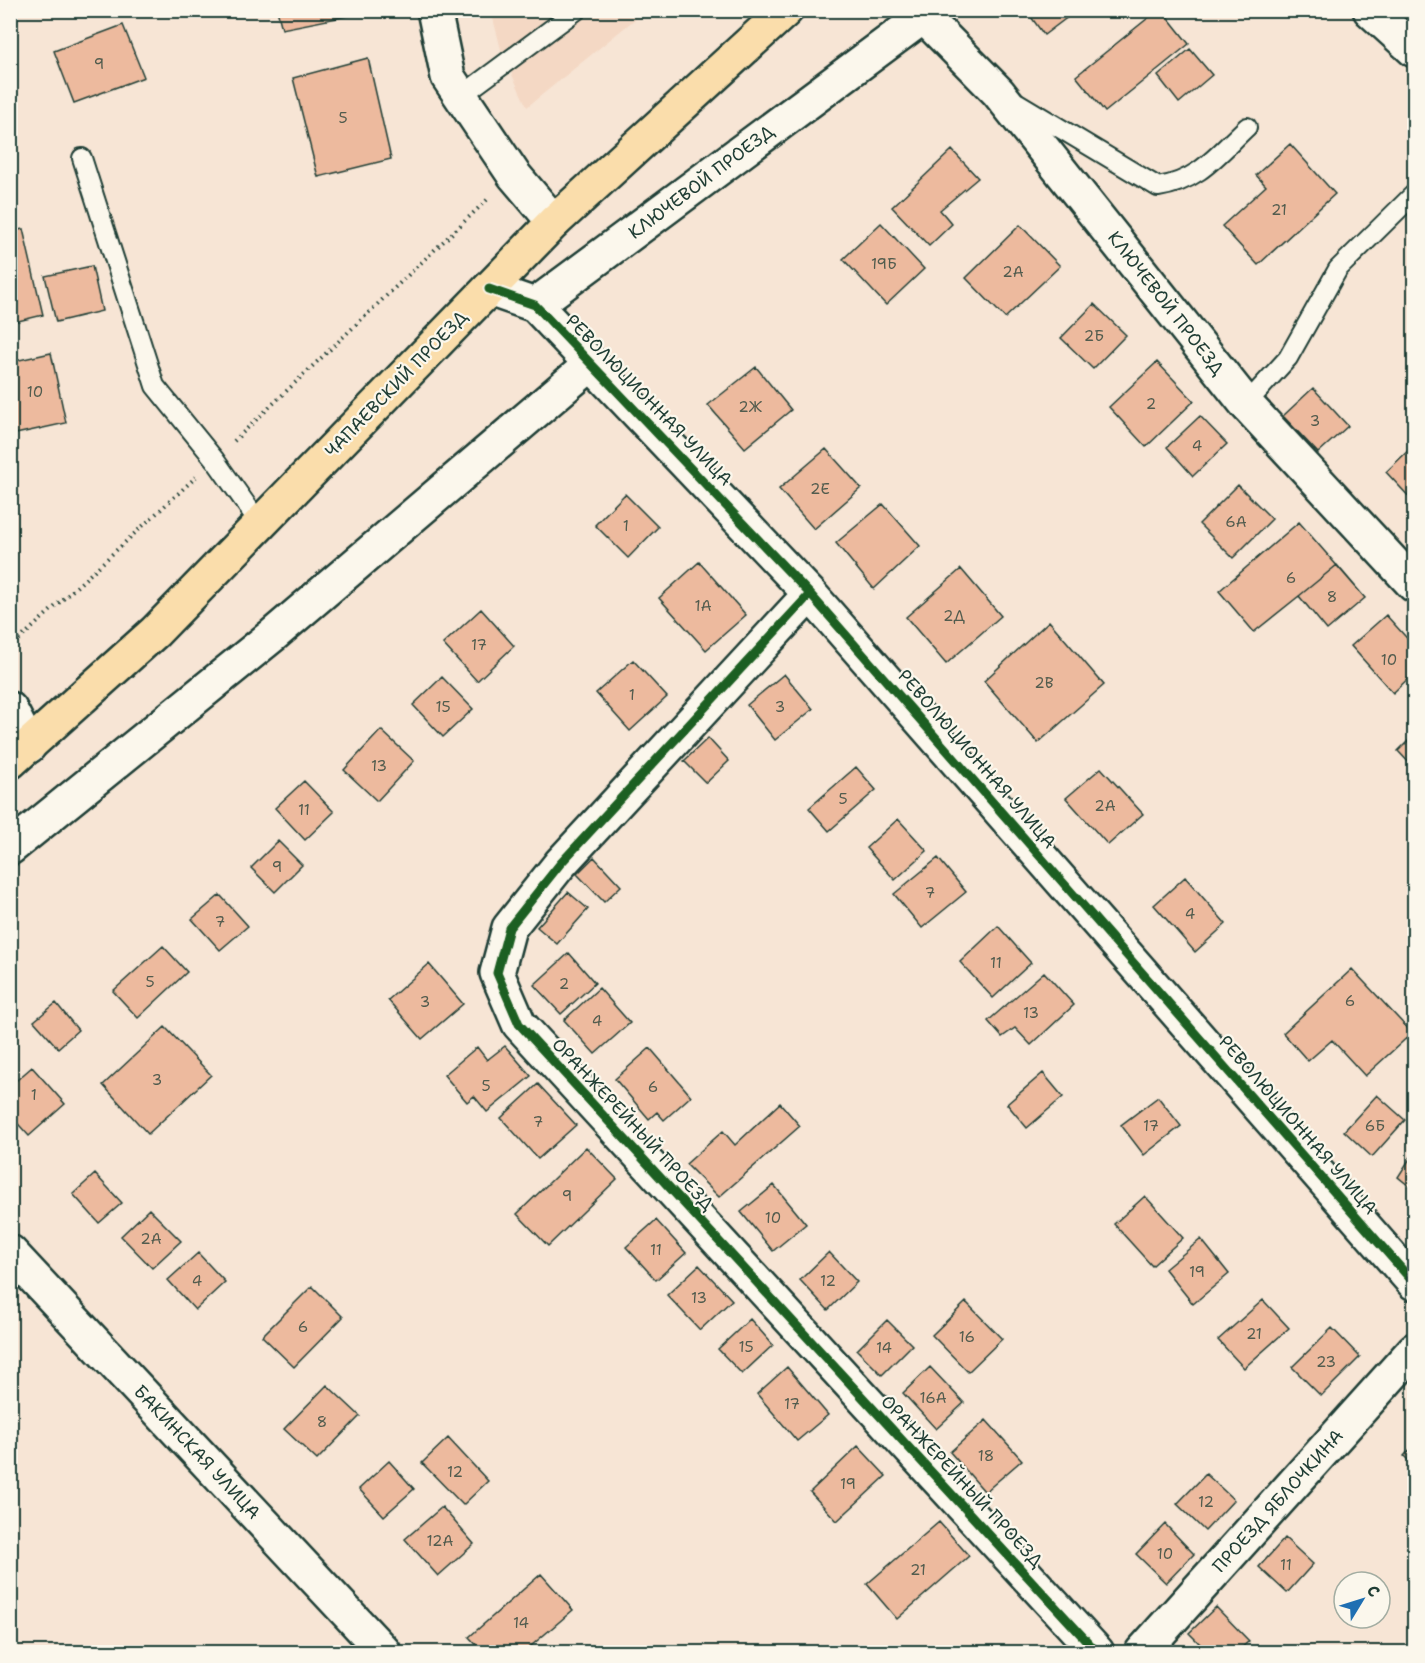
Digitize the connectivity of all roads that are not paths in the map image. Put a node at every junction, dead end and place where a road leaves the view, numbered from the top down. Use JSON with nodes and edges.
{"nodes":[{"id":1,"x":434,"y":10,"type":"edge"},
{"id":2,"x":577,"y":10,"type":"edge"},
{"id":3,"x":786,"y":10,"type":"edge"},
{"id":4,"x":1370,"y":10,"type":"edge"},
{"id":5,"x":925,"y":12,"type":"edge"},
{"id":6,"x":1414,"y":50,"type":"edge"},
{"id":7,"x":998,"y":92,"type":"junction"},
{"id":8,"x":461,"y":96,"type":"junction"},
{"id":9,"x":1247,"y":127,"type":"dead end"},
{"id":10,"x":82,"y":158,"type":"dead end"},
{"id":11,"x":1414,"y":194,"type":"edge"},
{"id":12,"x":554,"y":222,"type":"junction"},
{"id":13,"x":489,"y":289,"type":"junction"},
{"id":14,"x":535,"y":305,"type":"junction"},
{"id":15,"x":591,"y":364,"type":"junction"},
{"id":16,"x":1246,"y":404,"type":"junction"},
{"id":17,"x":260,"y":524,"type":"junction"},
{"id":18,"x":1414,"y":585,"type":"edge"},
{"id":19,"x":810,"y":594,"type":"junction"},
{"id":20,"x":10,"y":709,"type":"edge"},
{"id":21,"x":20,"y":754,"type":"edge"},
{"id":22,"x":10,"y":848,"type":"edge"},
{"id":23,"x":10,"y":1252,"type":"edge"},
{"id":24,"x":1414,"y":1283,"type":"edge"},
{"id":25,"x":1414,"y":1350,"type":"edge"},
{"id":26,"x":384,"y":1653,"type":"edge"},
{"id":27,"x":1097,"y":1653,"type":"edge"},
{"id":28,"x":1142,"y":1653,"type":"edge"}],
"edges":[{"from":1,"to":8,"type":"street"},
{"from":2,"to":8,"type":"lane"},
{"from":3,"to":12,"type":"main road","name":"ЧАПАЕВСКИЙ ПРОЕЗД"},
{"from":4,"to":6,"type":"street"},
{"from":5,"to":7,"type":"street","name":"КЛЮЧЕВОЙ ПРОЕЗД"},
{"from":5,"to":14,"type":"street","name":"КЛЮЧЕВОЙ ПРОЕЗД"},
{"from":7,"to":9,"type":"lane"},
{"from":7,"to":16,"type":"street","name":"КЛЮЧЕВОЙ ПРОЕЗД"},
{"from":8,"to":12,"type":"street"},
{"from":10,"to":17,"type":"lane"},
{"from":11,"to":16,"type":"lane"},
{"from":12,"to":13,"type":"main road","name":"ЧАПАЕВСКИЙ ПРОЕЗД"},
{"from":13,"to":14,"type":"street","name":"РЕВОЛЮЦИОННАЯ УЛИЦА"},
{"from":13,"to":17,"type":"main road","name":"ЧАПАЕВСКИЙ ПРОЕЗД"},
{"from":14,"to":15,"type":"street","name":"РЕВОЛЮЦИОННАЯ УЛИЦА"},
{"from":15,"to":19,"type":"street","name":"РЕВОЛЮЦИОННАЯ УЛИЦА"},
{"from":15,"to":22,"type":"street"},
{"from":16,"to":18,"type":"street","name":"КЛЮЧЕВОЙ ПРОЕЗД"},
{"from":17,"to":21,"type":"main road","name":"ЧАПАЕВСКИЙ ПРОЕЗД"},
{"from":19,"to":24,"type":"street","name":"РЕВОЛЮЦИОННАЯ УЛИЦА"},
{"from":19,"to":27,"type":"street","name":"ОРАНЖЕРЕЙНЫЙ ПРОЕЗД"},
{"from":20,"to":21,"type":"street"},
{"from":23,"to":26,"type":"street","name":"БАКИНСКАЯ УЛИЦА"},
{"from":25,"to":28,"type":"street","name":"ПРОЕЗД ЯБЛОЧКИНА"}]}
